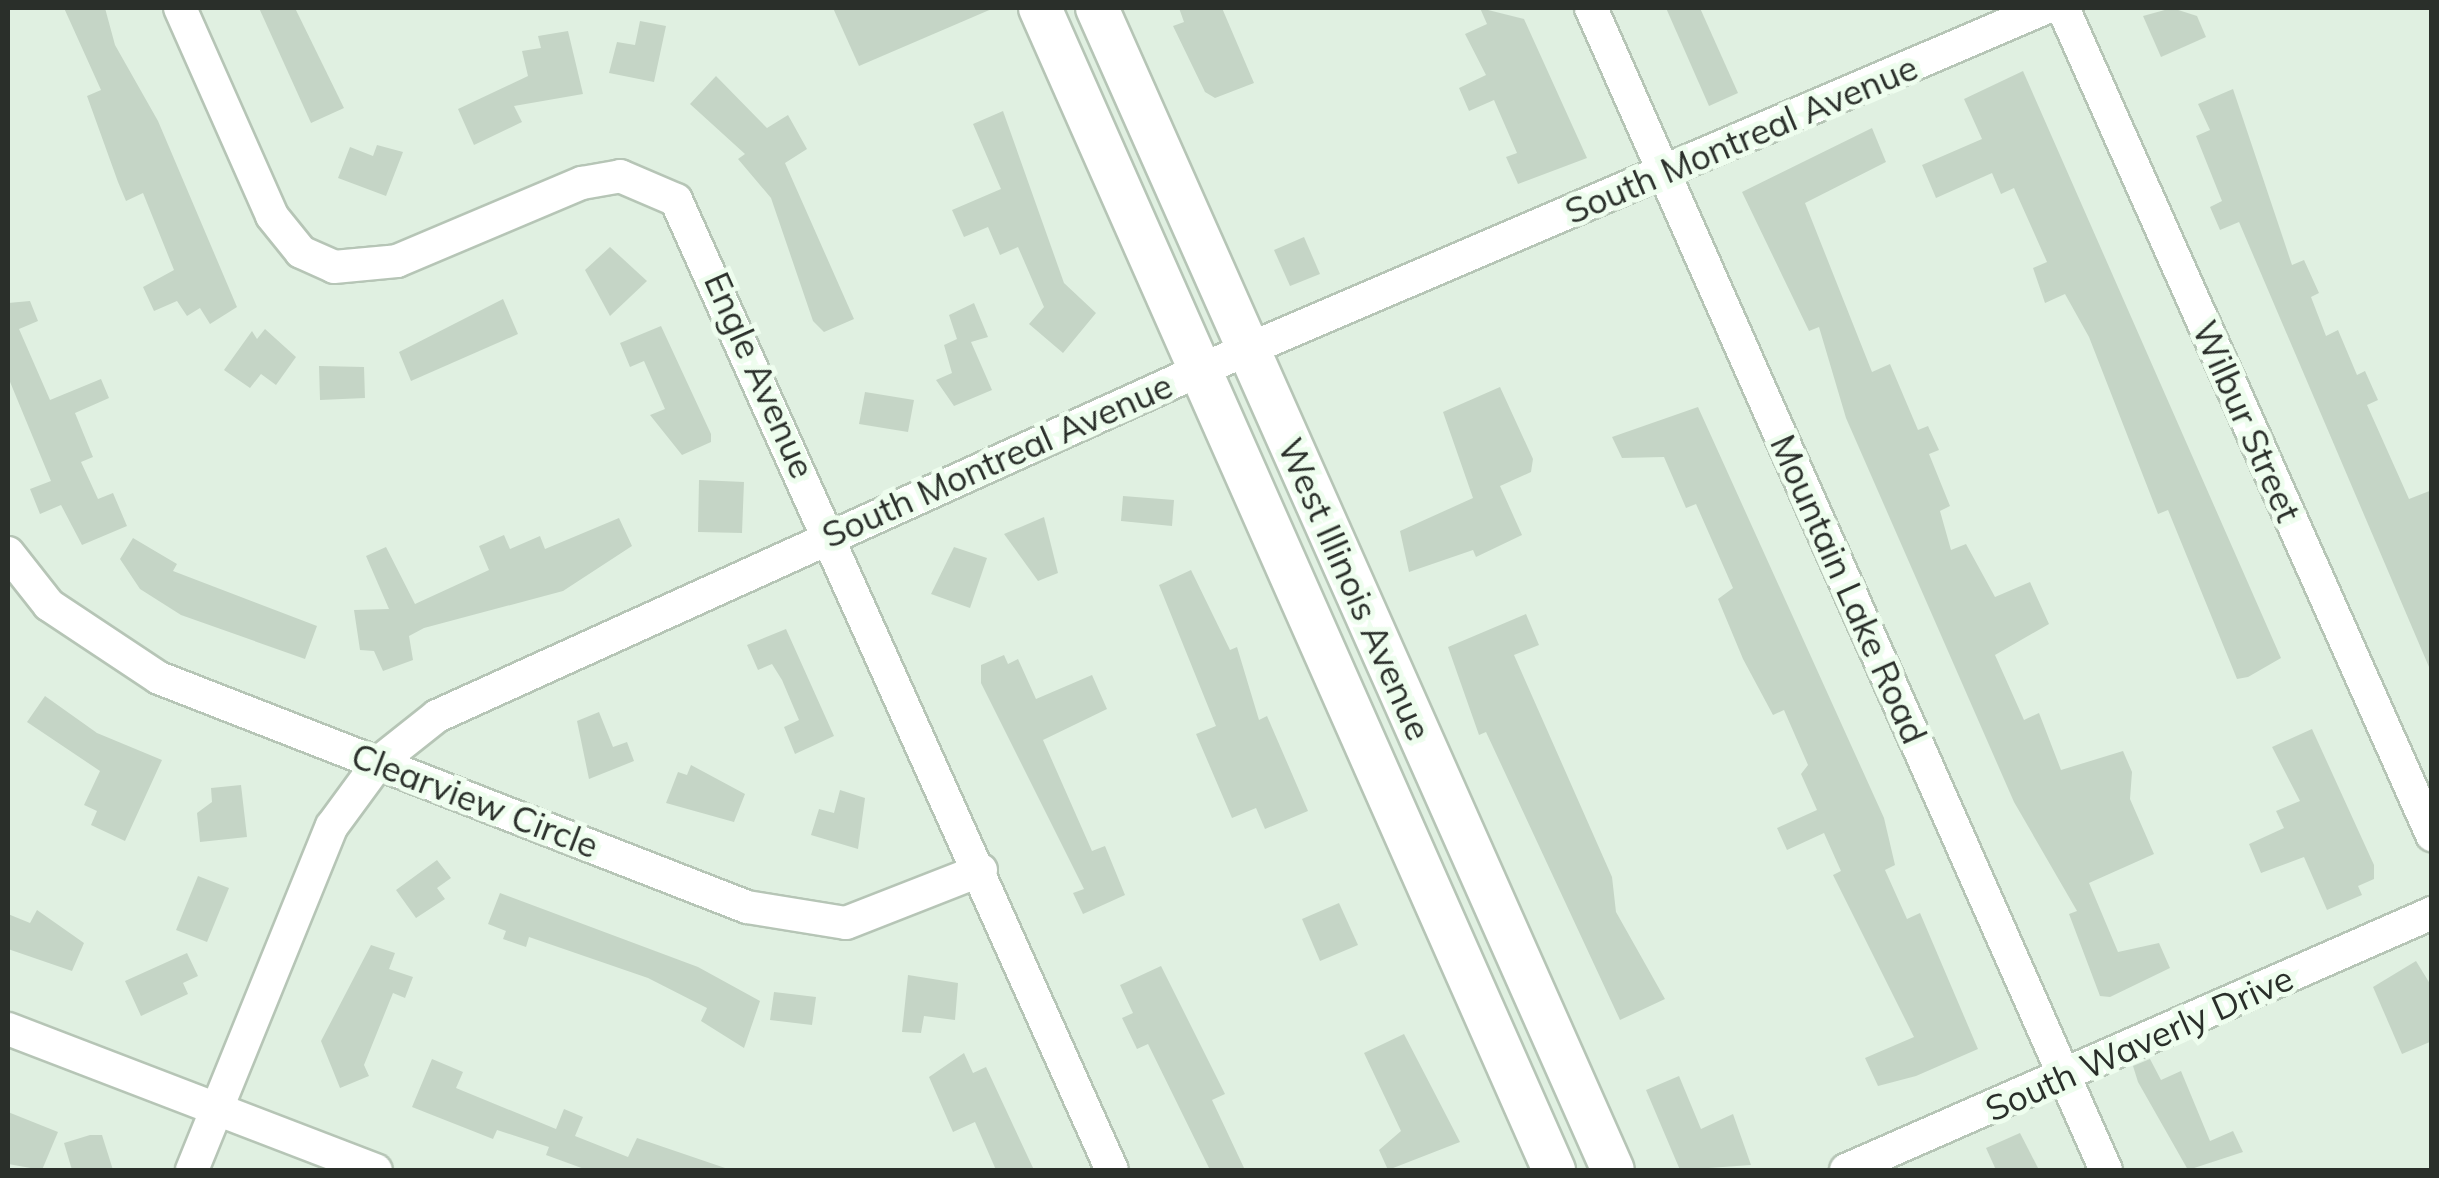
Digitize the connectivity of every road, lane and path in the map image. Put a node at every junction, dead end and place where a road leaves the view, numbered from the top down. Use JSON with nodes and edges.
{"nodes":[{"id":1,"x":180,"y":8,"type":"edge"},
{"id":2,"x":1040,"y":8,"type":"edge"},
{"id":3,"x":1097,"y":8,"type":"edge"},
{"id":4,"x":1591,"y":8,"type":"edge"},
{"id":5,"x":2045,"y":8,"type":"edge"},
{"id":6,"x":2063,"y":8,"type":"edge"},
{"id":7,"x":1665,"y":173,"type":"junction"},
{"id":8,"x":1249,"y":349,"type":"junction"},
{"id":9,"x":1200,"y":370,"type":"junction"},
{"id":10,"x":831,"y":534,"type":"junction"},
{"id":11,"x":8,"y":553,"type":"edge"},
{"id":12,"x":379,"y":762,"type":"junction"},
{"id":13,"x":1452,"y":806,"type":"junction"},
{"id":14,"x":1403,"y":828,"type":"junction"},
{"id":15,"x":2432,"y":834,"type":"edge"},
{"id":16,"x":981,"y":870,"type":"junction"},
{"id":17,"x":2432,"y":913,"type":"edge"},
{"id":18,"x":8,"y":1028,"type":"edge"},
{"id":19,"x":2064,"y":1075,"type":"junction"},
{"id":20,"x":216,"y":1110,"type":"junction"},
{"id":21,"x":192,"y":1170,"type":"edge"},
{"id":22,"x":376,"y":1170,"type":"edge"},
{"id":23,"x":1112,"y":1170,"type":"edge"},
{"id":24,"x":1554,"y":1170,"type":"edge"},
{"id":25,"x":1613,"y":1170,"type":"edge"},
{"id":26,"x":1846,"y":1170,"type":"edge"},
{"id":27,"x":2106,"y":1170,"type":"edge"}],
"edges":[{"from":1,"to":10,"type":"street","name":"Engle Avenue"},
{"from":2,"to":9,"type":"main road","name":"West Illinois Avenue"},
{"from":3,"to":8,"type":"main road","name":"West Illinois Avenue"},
{"from":4,"to":7,"type":"street","name":"Mountain Lake Road"},
{"from":5,"to":7,"type":"street","name":"South Montreal Avenue"},
{"from":6,"to":15,"type":"street","name":"Wilbur Street"},
{"from":7,"to":8,"type":"street","name":"South Montreal Avenue"},
{"from":7,"to":19,"type":"street","name":"Mountain Lake Road"},
{"from":8,"to":9,"type":"street","name":"South Montreal Avenue"},
{"from":8,"to":13,"type":"main road","name":"West Illinois Avenue"},
{"from":9,"to":10,"type":"street","name":"South Montreal Avenue"},
{"from":9,"to":14,"type":"main road","name":"West Illinois Avenue"},
{"from":10,"to":12,"type":"street","name":"South Montreal Avenue"},
{"from":10,"to":16,"type":"street","name":"Engle Avenue"},
{"from":11,"to":12,"type":"street","name":"Clearview Circle"},
{"from":12,"to":16,"type":"street","name":"Clearview Circle"},
{"from":12,"to":20,"type":"street","name":"South Montreal Avenue"},
{"from":13,"to":14,"type":"main road"},
{"from":13,"to":25,"type":"main road","name":"West Illinois Avenue"},
{"from":14,"to":24,"type":"main road","name":"West Illinois Avenue"},
{"from":16,"to":23,"type":"street","name":"Engle Avenue"},
{"from":17,"to":19,"type":"street","name":"South Waverly Drive"},
{"from":18,"to":20,"type":"street"},
{"from":19,"to":26,"type":"street","name":"South Waverly Drive"},
{"from":19,"to":27,"type":"street","name":"Mountain Lake Road"},
{"from":20,"to":21,"type":"street","name":"South Montreal Avenue"},
{"from":20,"to":22,"type":"street"}]}
